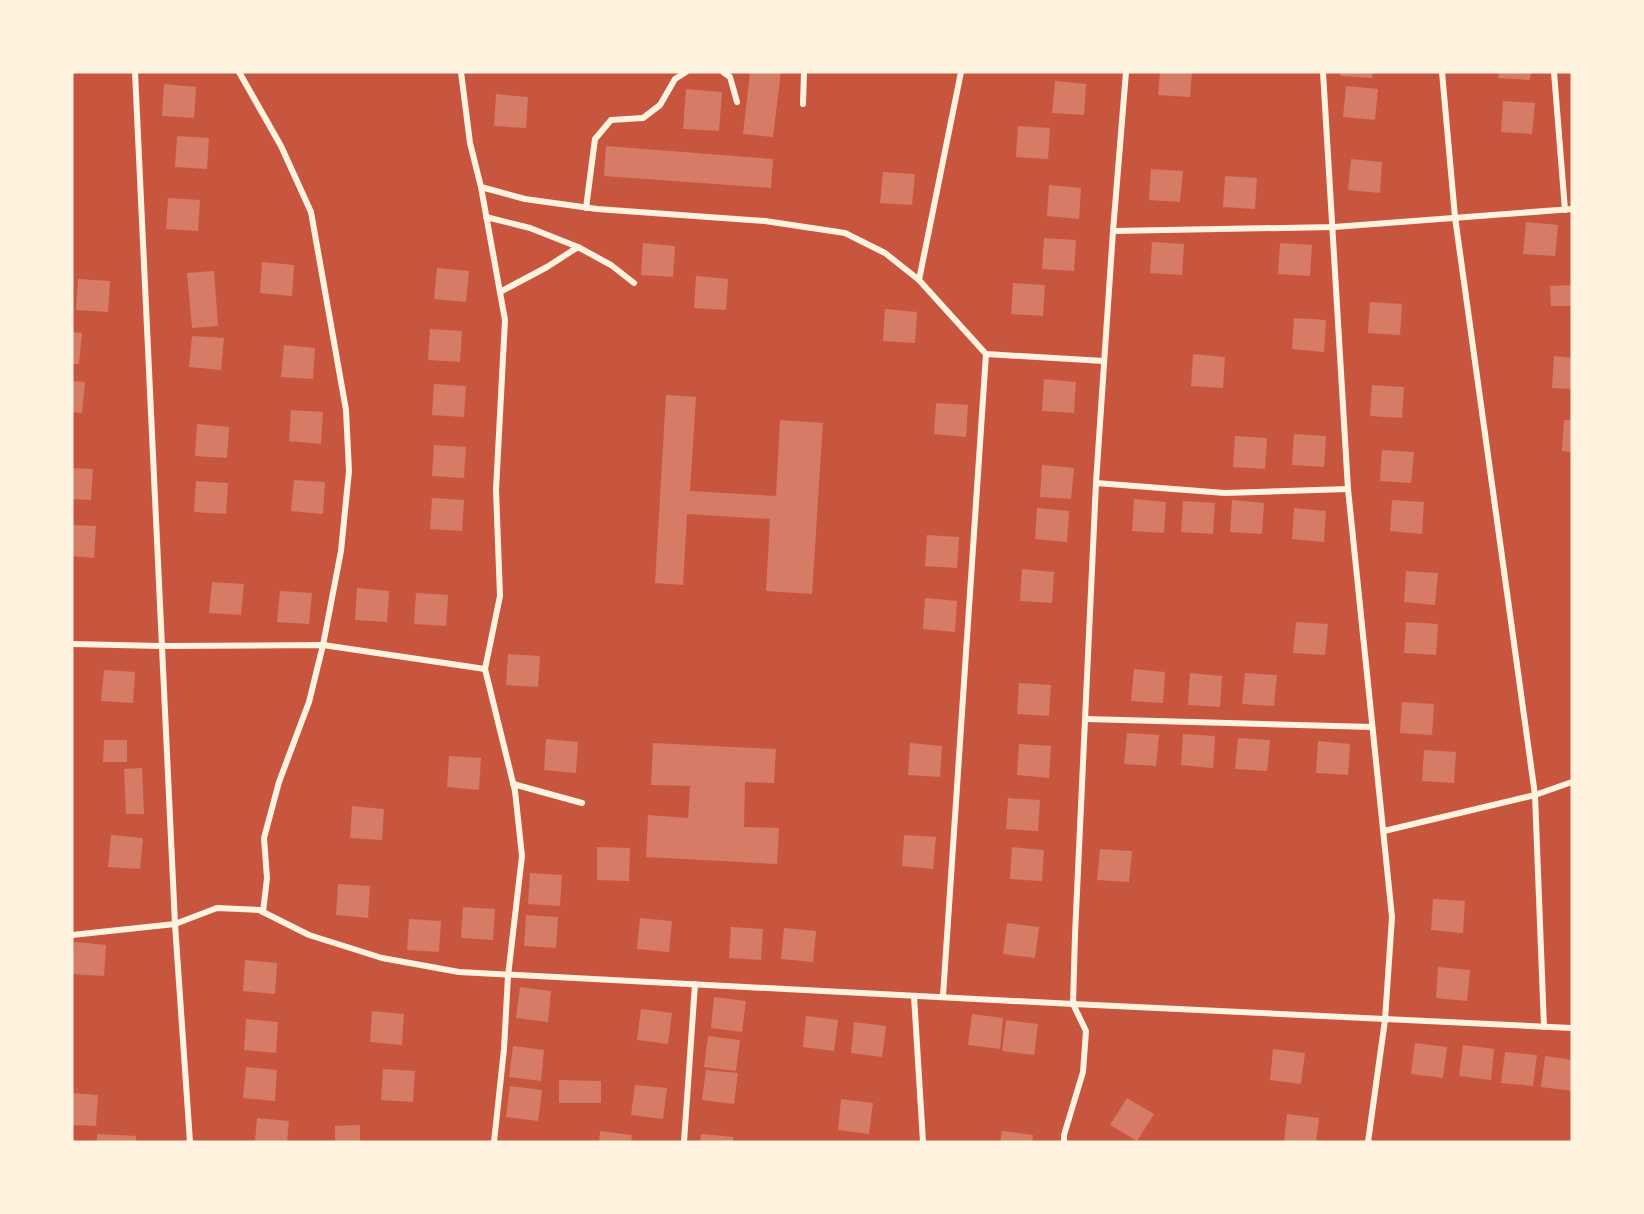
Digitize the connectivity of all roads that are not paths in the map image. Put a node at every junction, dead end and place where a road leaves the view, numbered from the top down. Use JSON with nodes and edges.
{"nodes":[{"id":1,"x":135,"y":72,"type":"edge"},
{"id":2,"x":239,"y":72,"type":"edge"},
{"id":3,"x":461,"y":72,"type":"edge"},
{"id":4,"x":686,"y":72,"type":"edge"},
{"id":5,"x":723,"y":72,"type":"edge"},
{"id":6,"x":804,"y":72,"type":"edge"},
{"id":7,"x":961,"y":72,"type":"edge"},
{"id":8,"x":1126,"y":72,"type":"edge"},
{"id":9,"x":1323,"y":72,"type":"edge"},
{"id":10,"x":1442,"y":72,"type":"edge"},
{"id":11,"x":1554,"y":72,"type":"edge"},
{"id":12,"x":737,"y":102,"type":"dead end"},
{"id":13,"x":803,"y":104,"type":"dead end"},
{"id":14,"x":481,"y":187,"type":"junction"},
{"id":15,"x":586,"y":208,"type":"junction"},
{"id":16,"x":1569,"y":209,"type":"edge"},
{"id":17,"x":486,"y":217,"type":"junction"},
{"id":18,"x":1455,"y":217,"type":"junction"},
{"id":19,"x":1334,"y":226,"type":"junction"},
{"id":20,"x":1113,"y":231,"type":"junction"},
{"id":21,"x":578,"y":247,"type":"junction"},
{"id":22,"x":920,"y":280,"type":"junction"},
{"id":23,"x":634,"y":283,"type":"dead end"},
{"id":24,"x":500,"y":292,"type":"junction"},
{"id":25,"x":986,"y":354,"type":"junction"},
{"id":26,"x":1104,"y":361,"type":"junction"},
{"id":27,"x":1096,"y":483,"type":"junction"},
{"id":28,"x":1348,"y":489,"type":"junction"},
{"id":29,"x":72,"y":644,"type":"edge"},
{"id":30,"x":323,"y":645,"type":"junction"},
{"id":31,"x":161,"y":646,"type":"junction"},
{"id":32,"x":485,"y":669,"type":"junction"},
{"id":33,"x":1086,"y":719,"type":"junction"},
{"id":34,"x":1372,"y":727,"type":"junction"},
{"id":35,"x":1572,"y":782,"type":"edge"},
{"id":36,"x":513,"y":784,"type":"junction"},
{"id":37,"x":1536,"y":795,"type":"junction"},
{"id":38,"x":582,"y":803,"type":"dead end"},
{"id":39,"x":1384,"y":831,"type":"junction"},
{"id":40,"x":264,"y":912,"type":"junction"},
{"id":41,"x":175,"y":924,"type":"junction"},
{"id":42,"x":72,"y":935,"type":"edge"},
{"id":43,"x":507,"y":976,"type":"junction"},
{"id":44,"x":695,"y":984,"type":"junction"},
{"id":45,"x":914,"y":996,"type":"junction"},
{"id":46,"x":943,"y":996,"type":"junction"},
{"id":47,"x":1073,"y":1004,"type":"junction"},
{"id":48,"x":1385,"y":1020,"type":"junction"},
{"id":49,"x":1545,"y":1027,"type":"junction"},
{"id":50,"x":1572,"y":1028,"type":"edge"},
{"id":51,"x":190,"y":1142,"type":"edge"},
{"id":52,"x":494,"y":1142,"type":"edge"},
{"id":53,"x":684,"y":1142,"type":"edge"},
{"id":54,"x":922,"y":1142,"type":"edge"},
{"id":55,"x":1064,"y":1142,"type":"edge"},
{"id":56,"x":1368,"y":1142,"type":"edge"}],
"edges":[{"from":1,"to":31,"type":"street"},
{"from":2,"to":30,"type":"street"},
{"from":3,"to":14,"type":"street"},
{"from":4,"to":15,"type":"street"},
{"from":5,"to":12,"type":"street"},
{"from":6,"to":13,"type":"street"},
{"from":7,"to":22,"type":"street"},
{"from":8,"to":20,"type":"street"},
{"from":9,"to":19,"type":"street"},
{"from":10,"to":18,"type":"street"},
{"from":11,"to":16,"type":"street"},
{"from":14,"to":15,"type":"street"},
{"from":14,"to":17,"type":"street"},
{"from":15,"to":22,"type":"street"},
{"from":16,"to":18,"type":"street"},
{"from":17,"to":21,"type":"street"},
{"from":17,"to":24,"type":"street"},
{"from":18,"to":19,"type":"street"},
{"from":18,"to":37,"type":"street"},
{"from":19,"to":20,"type":"street"},
{"from":19,"to":28,"type":"street"},
{"from":20,"to":26,"type":"street"},
{"from":21,"to":23,"type":"street"},
{"from":21,"to":24,"type":"street"},
{"from":22,"to":25,"type":"street"},
{"from":24,"to":32,"type":"street"},
{"from":25,"to":26,"type":"street"},
{"from":25,"to":46,"type":"street"},
{"from":26,"to":27,"type":"street"},
{"from":27,"to":28,"type":"street"},
{"from":27,"to":33,"type":"street"},
{"from":28,"to":34,"type":"street"},
{"from":29,"to":31,"type":"street"},
{"from":30,"to":31,"type":"street"},
{"from":30,"to":32,"type":"street"},
{"from":30,"to":40,"type":"street"},
{"from":31,"to":41,"type":"street"},
{"from":32,"to":36,"type":"street"},
{"from":33,"to":34,"type":"street"},
{"from":33,"to":47,"type":"street"},
{"from":34,"to":39,"type":"street"},
{"from":35,"to":37,"type":"street"},
{"from":36,"to":38,"type":"street"},
{"from":36,"to":43,"type":"street"},
{"from":37,"to":39,"type":"street"},
{"from":37,"to":49,"type":"street"},
{"from":39,"to":48,"type":"street"},
{"from":40,"to":41,"type":"street"},
{"from":40,"to":43,"type":"street"},
{"from":41,"to":42,"type":"street"},
{"from":41,"to":51,"type":"street"},
{"from":43,"to":44,"type":"street"},
{"from":43,"to":52,"type":"street"},
{"from":44,"to":45,"type":"street"},
{"from":44,"to":53,"type":"street"},
{"from":45,"to":46,"type":"street"},
{"from":45,"to":54,"type":"street"},
{"from":46,"to":47,"type":"street"},
{"from":47,"to":48,"type":"street"},
{"from":47,"to":55,"type":"street"},
{"from":48,"to":49,"type":"street"},
{"from":48,"to":56,"type":"street"},
{"from":49,"to":50,"type":"street"}]}
